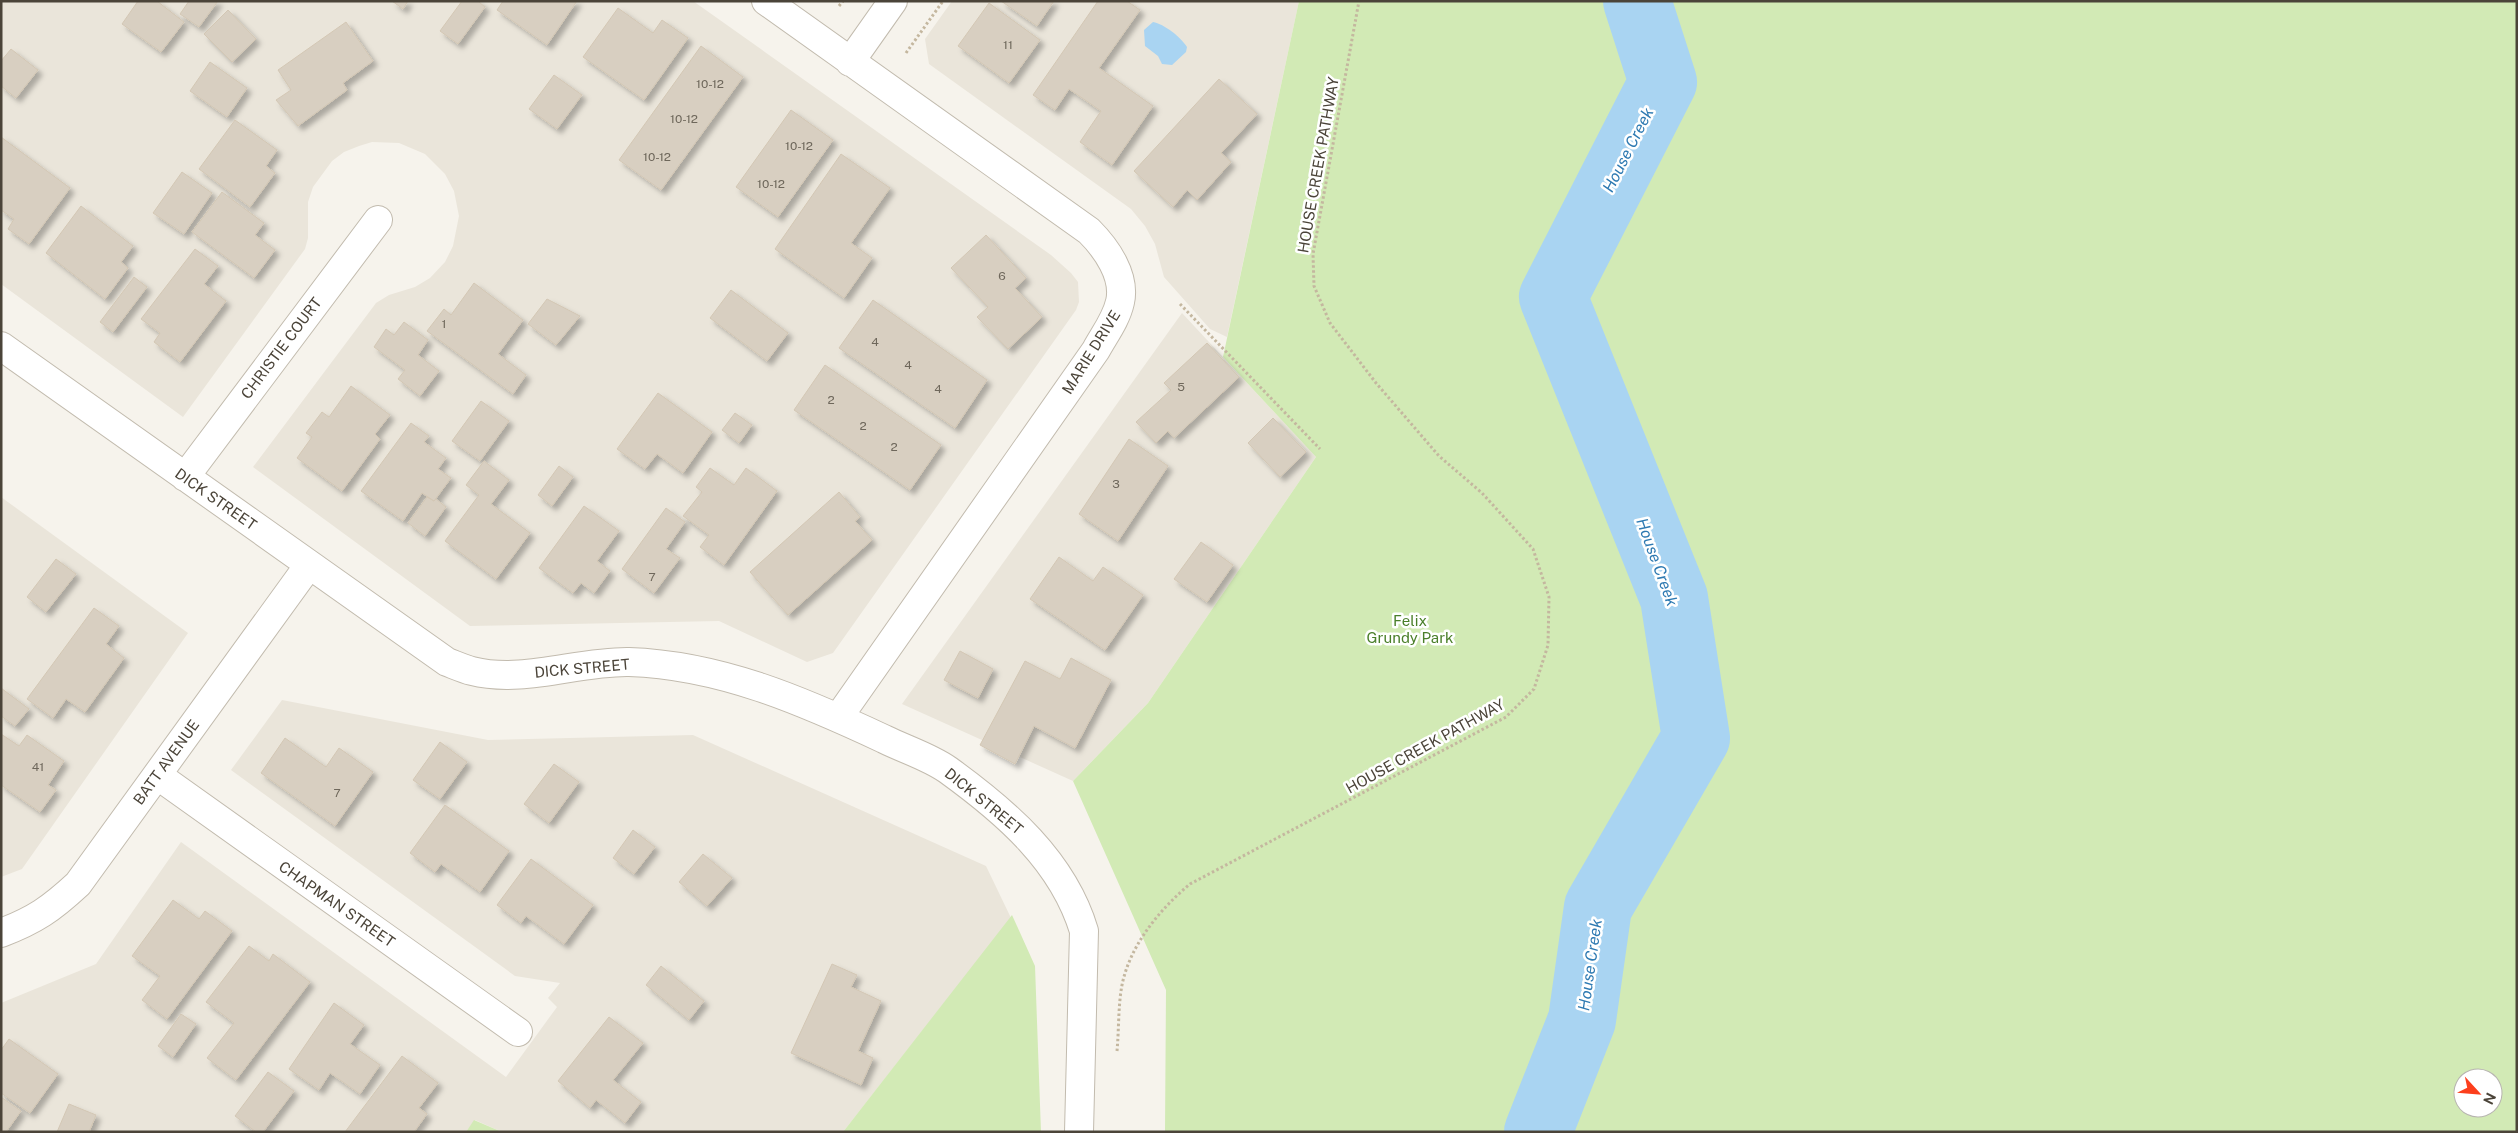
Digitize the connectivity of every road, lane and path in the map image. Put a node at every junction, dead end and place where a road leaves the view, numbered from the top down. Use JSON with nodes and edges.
{"nodes":[{"id":1,"x":766,"y":1,"type":"edge"},
{"id":2,"x":843,"y":1,"type":"edge"},
{"id":3,"x":893,"y":1,"type":"edge"},
{"id":4,"x":943,"y":1,"type":"edge"},
{"id":5,"x":1359,"y":1,"type":"edge"},
{"id":6,"x":839,"y":6,"type":"dead end"},
{"id":7,"x":906,"y":53,"type":"dead end"},
{"id":8,"x":850,"y":62,"type":"junction"},
{"id":9,"x":378,"y":220,"type":"dead end"},
{"id":10,"x":1180,"y":304,"type":"dead end"},
{"id":11,"x":1,"y":346,"type":"edge"},
{"id":12,"x":1320,"y":449,"type":"dead end"},
{"id":13,"x":185,"y":477,"type":"junction"},
{"id":14,"x":309,"y":565,"type":"junction"},
{"id":15,"x":838,"y":718,"type":"junction"},
{"id":16,"x":157,"y":775,"type":"junction"},
{"id":17,"x":1,"y":933,"type":"edge"},
{"id":18,"x":518,"y":1032,"type":"dead end"},
{"id":19,"x":1117,"y":1060,"type":"dead end"},
{"id":20,"x":1078,"y":1132,"type":"edge"}],
"edges":[{"from":1,"to":8,"type":"street","name":"MARIE DRIVE"},
{"from":2,"to":6,"type":"path"},
{"from":3,"to":8,"type":"street"},
{"from":4,"to":7,"type":"path"},
{"from":5,"to":19,"type":"path","name":"HOUSE CREEK PATHWAY"},
{"from":8,"to":15,"type":"street","name":"MARIE DRIVE"},
{"from":9,"to":13,"type":"street","name":"CHRISTIE COURT"},
{"from":10,"to":12,"type":"path"},
{"from":11,"to":13,"type":"street","name":"DICK STREET"},
{"from":13,"to":14,"type":"street","name":"DICK STREET"},
{"from":14,"to":15,"type":"street","name":"DICK STREET"},
{"from":14,"to":16,"type":"street","name":"BATT AVENUE"},
{"from":15,"to":20,"type":"street","name":"DICK STREET"},
{"from":16,"to":17,"type":"street","name":"BATT AVENUE"},
{"from":16,"to":18,"type":"street","name":"CHAPMAN STREET"}]}
